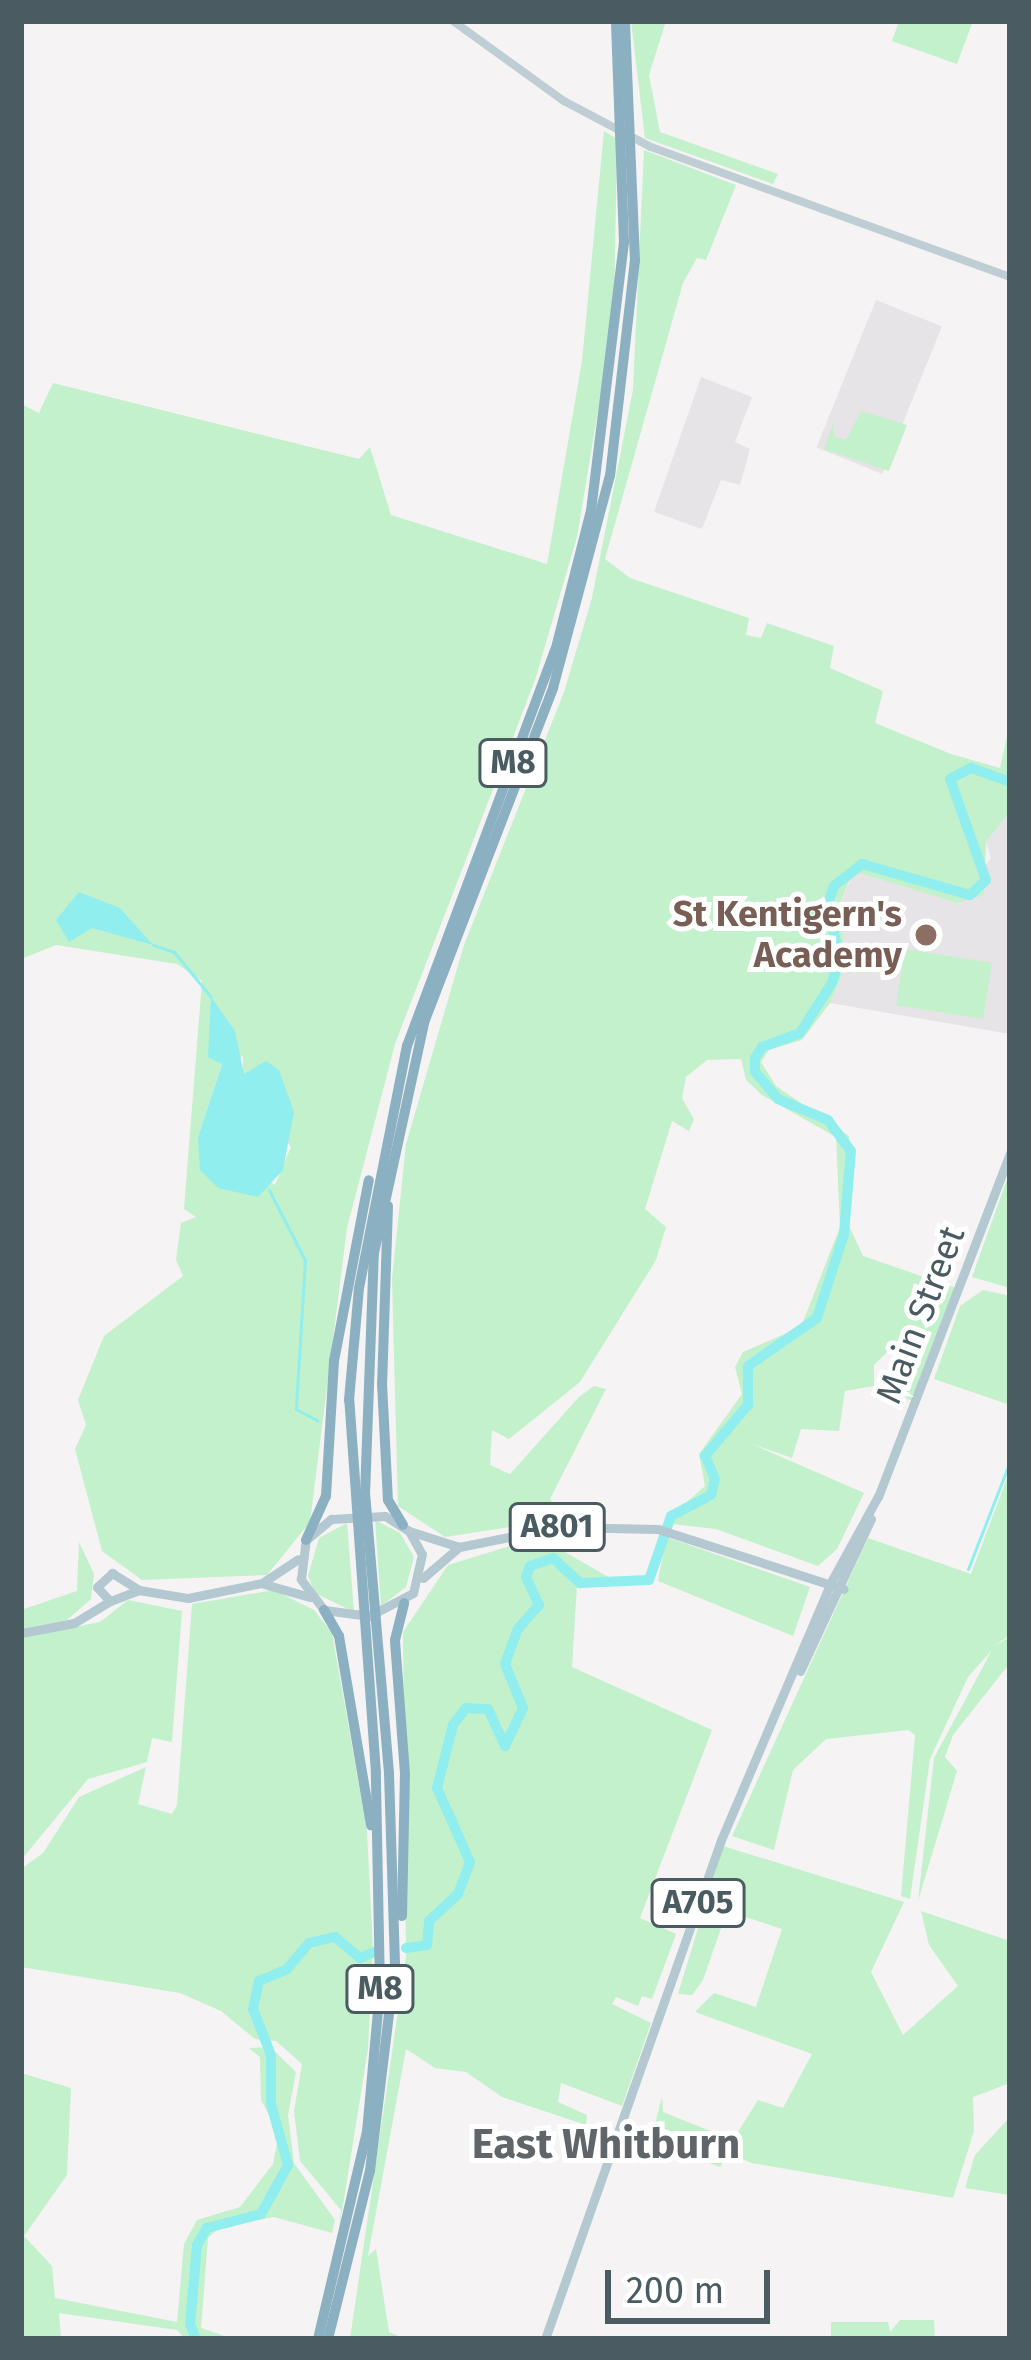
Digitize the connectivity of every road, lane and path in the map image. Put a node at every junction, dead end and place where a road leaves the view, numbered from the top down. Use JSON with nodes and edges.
{"nodes":[{"id":1,"x":453,"y":21,"type":"edge"},
{"id":2,"x":616,"y":21,"type":"edge"},
{"id":3,"x":625,"y":21,"type":"edge"},
{"id":4,"x":1010,"y":277,"type":"edge"},
{"id":5,"x":439,"y":947,"type":"junction"},
{"id":6,"x":408,"y":1084,"type":"junction"},
{"id":7,"x":1010,"y":1153,"type":"edge"},
{"id":8,"x":359,"y":1495,"type":"junction"},
{"id":9,"x":878,"y":1496,"type":"junction"},
{"id":10,"x":402,"y":1524,"type":"junction"},
{"id":11,"x":306,"y":1540,"type":"junction"},
{"id":12,"x":459,"y":1547,"type":"junction"},
{"id":13,"x":298,"y":1559,"type":"junction"},
{"id":14,"x":419,"y":1582,"type":"junction"},
{"id":15,"x":262,"y":1583,"type":"junction"},
{"id":16,"x":838,"y":1585,"type":"junction"},
{"id":17,"x":125,"y":1590,"type":"junction"},
{"id":18,"x":310,"y":1597,"type":"junction"},
{"id":19,"x":105,"y":1598,"type":"junction"},
{"id":20,"x":404,"y":1603,"type":"junction"},
{"id":21,"x":325,"y":1610,"type":"junction"},
{"id":22,"x":21,"y":1633,"type":"edge"},
{"id":23,"x":369,"y":1634,"type":"junction"},
{"id":24,"x":380,"y":1990,"type":"junction"},
{"id":25,"x":370,"y":2171,"type":"junction"},
{"id":26,"x":318,"y":2339,"type":"edge"},
{"id":27,"x":328,"y":2339,"type":"edge"},
{"id":28,"x":545,"y":2339,"type":"edge"}],
"edges":[{"from":1,"to":4,"type":"main road"},
{"from":2,"to":5,"type":"highway","number":"M8"},
{"from":3,"to":6,"type":"highway","number":"M8"},
{"from":5,"to":8,"type":"highway","number":"M8"},
{"from":5,"to":11,"type":"highway","number":"M8"},
{"from":6,"to":8,"type":"highway","number":"M8"},
{"from":6,"to":10,"type":"highway","number":"M8"},
{"from":7,"to":9,"type":"main road","name":"Main Street","number":"A705"},
{"from":8,"to":23,"type":"highway","number":"M8"},
{"from":9,"to":16,"type":"main road","name":"Main Street","number":"A705"},
{"from":9,"to":16,"type":"main road","name":"Main Street","number":"A705"},
{"from":10,"to":11,"type":"main road","number":"A801"},
{"from":10,"to":12,"type":"main road","number":"A801"},
{"from":10,"to":14,"type":"main road"},
{"from":11,"to":13,"type":"main road"},
{"from":12,"to":14,"type":"main road","number":"A801"},
{"from":12,"to":16,"type":"main road","number":"A801"},
{"from":13,"to":15,"type":"main road"},
{"from":13,"to":18,"type":"main road"},
{"from":14,"to":20,"type":"main road","number":"A801"},
{"from":15,"to":17,"type":"main road"},
{"from":15,"to":18,"type":"main road"},
{"from":16,"to":28,"type":"main road","name":"Main Street","number":"A705"},
{"from":17,"to":19,"type":"main road"},
{"from":17,"to":19,"type":"main road"},
{"from":18,"to":21,"type":"main road"},
{"from":19,"to":22,"type":"main road"},
{"from":20,"to":21,"type":"main road"},
{"from":20,"to":25,"type":"highway","number":"M8"},
{"from":21,"to":24,"type":"highway","number":"M8"},
{"from":23,"to":24,"type":"highway","number":"M8"},
{"from":23,"to":25,"type":"highway","number":"M8"},
{"from":24,"to":26,"type":"highway","number":"M8"},
{"from":25,"to":27,"type":"highway","number":"M8"}]}
